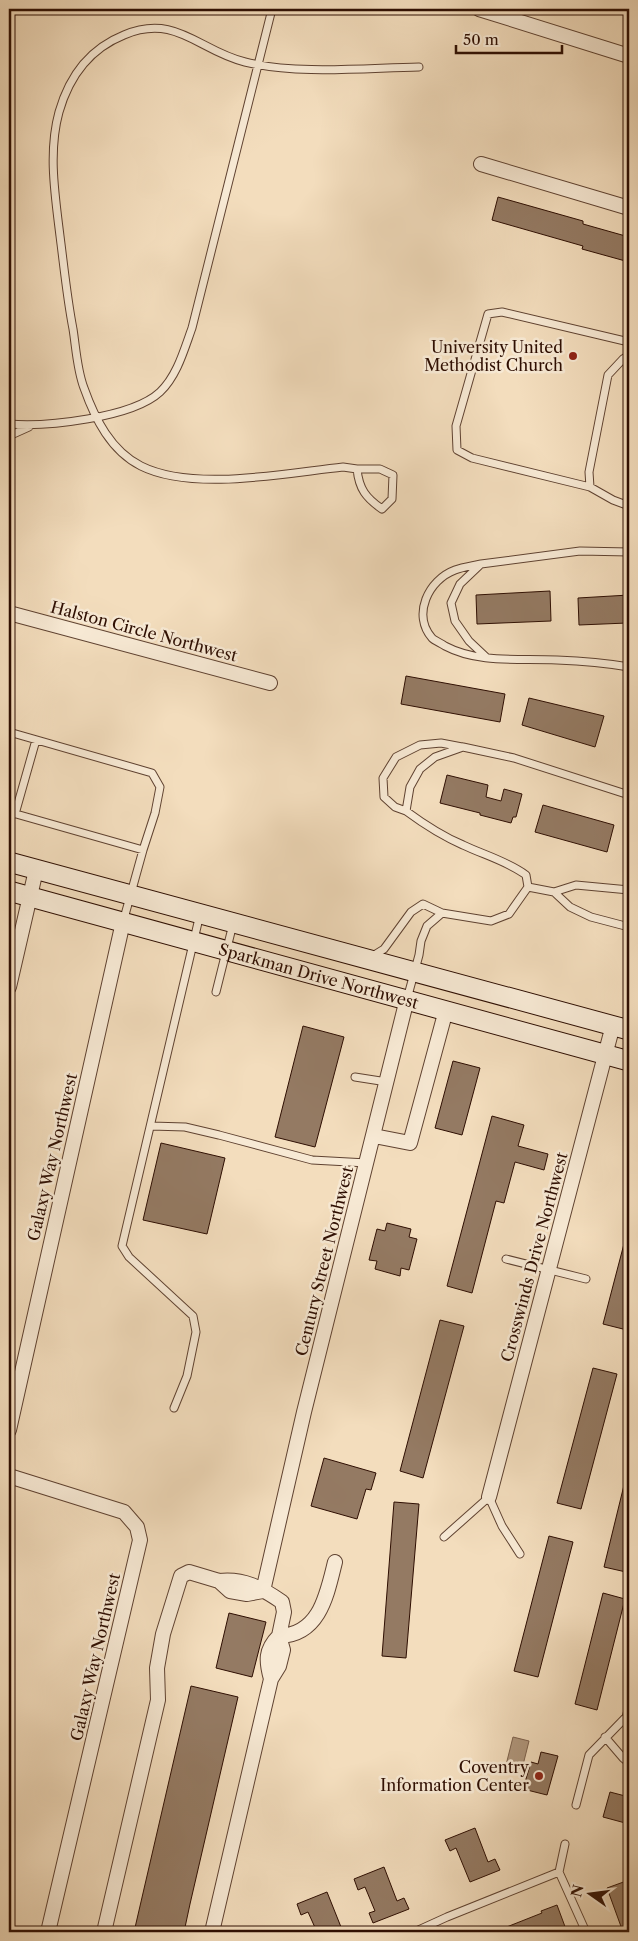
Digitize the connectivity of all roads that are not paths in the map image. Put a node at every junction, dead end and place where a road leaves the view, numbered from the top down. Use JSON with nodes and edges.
{"nodes":[{"id":1,"x":272,"y":9,"type":"edge"},
{"id":2,"x":479,"y":9,"type":"edge"},
{"id":3,"x":629,"y":56,"type":"edge"},
{"id":4,"x":258,"y":65,"type":"junction"},
{"id":5,"x":419,"y":67,"type":"dead end"},
{"id":6,"x":481,"y":164,"type":"dead end"},
{"id":7,"x":629,"y":208,"type":"edge"},
{"id":8,"x":629,"y":342,"type":"edge"},
{"id":9,"x":629,"y":355,"type":"edge"},
{"id":10,"x":96,"y":417,"type":"junction"},
{"id":11,"x":9,"y":424,"type":"edge"},
{"id":12,"x":32,"y":426,"type":"junction"},
{"id":13,"x":9,"y":436,"type":"edge"},
{"id":14,"x":357,"y":469,"type":"junction"},
{"id":15,"x":590,"y":487,"type":"junction"},
{"id":16,"x":629,"y":506,"type":"edge"},
{"id":17,"x":629,"y":552,"type":"edge"},
{"id":18,"x":481,"y":564,"type":"junction"},
{"id":19,"x":9,"y":613,"type":"edge"},
{"id":20,"x":487,"y":657,"type":"junction"},
{"id":21,"x":629,"y":667,"type":"edge"},
{"id":22,"x":270,"y":683,"type":"dead end"},
{"id":23,"x":9,"y":732,"type":"edge"},
{"id":24,"x":36,"y":740,"type":"junction"},
{"id":25,"x":463,"y":747,"type":"junction"},
{"id":26,"x":629,"y":795,"type":"edge"},
{"id":27,"x":406,"y":812,"type":"junction"},
{"id":28,"x":12,"y":813,"type":"edge"},
{"id":29,"x":142,"y":850,"type":"junction"},
{"id":30,"x":9,"y":862,"type":"edge"},
{"id":31,"x":36,"y":870,"type":"junction"},
{"id":32,"x":528,"y":887,"type":"junction"},
{"id":33,"x":629,"y":890,"type":"edge"},
{"id":34,"x":9,"y":891,"type":"edge"},
{"id":35,"x":554,"y":892,"type":"junction"},
{"id":36,"x":130,"y":895,"type":"junction"},
{"id":37,"x":30,"y":896,"type":"junction"},
{"id":38,"x":442,"y":913,"type":"junction"},
{"id":39,"x":200,"y":914,"type":"junction"},
{"id":40,"x":123,"y":922,"type":"junction"},
{"id":41,"x":233,"y":923,"type":"junction"},
{"id":42,"x":629,"y":927,"type":"edge"},
{"id":43,"x":194,"y":941,"type":"junction"},
{"id":44,"x":227,"y":950,"type":"junction"},
{"id":45,"x":367,"y":959,"type":"junction"},
{"id":46,"x":413,"y":972,"type":"junction"},
{"id":47,"x":9,"y":987,"type":"edge"},
{"id":48,"x":216,"y":992,"type":"dead end"},
{"id":49,"x":407,"y":999,"type":"junction"},
{"id":50,"x":446,"y":1010,"type":"junction"},
{"id":51,"x":621,"y":1028,"type":"edge"},
{"id":52,"x":605,"y":1055,"type":"junction"},
{"id":53,"x":629,"y":1061,"type":"edge"},
{"id":54,"x":355,"y":1077,"type":"dead end"},
{"id":55,"x":387,"y":1082,"type":"junction"},
{"id":56,"x":150,"y":1126,"type":"junction"},
{"id":57,"x":374,"y":1136,"type":"junction"},
{"id":58,"x":367,"y":1162,"type":"junction"},
{"id":59,"x":506,"y":1259,"type":"dead end"},
{"id":60,"x":549,"y":1270,"type":"junction"},
{"id":61,"x":586,"y":1279,"type":"dead end"},
{"id":62,"x":174,"y":1408,"type":"dead end"},
{"id":63,"x":9,"y":1430,"type":"edge"},
{"id":64,"x":9,"y":1476,"type":"edge"},
{"id":65,"x":489,"y":1497,"type":"junction"},
{"id":66,"x":444,"y":1537,"type":"dead end"},
{"id":67,"x":520,"y":1554,"type":"dead end"},
{"id":68,"x":336,"y":1562,"type":"dead end"},
{"id":69,"x":263,"y":1591,"type":"junction"},
{"id":70,"x":280,"y":1636,"type":"junction"},
{"id":71,"x":629,"y":1707,"type":"edge"},
{"id":72,"x":605,"y":1737,"type":"junction"},
{"id":73,"x":629,"y":1763,"type":"edge"},
{"id":74,"x":576,"y":1805,"type":"dead end"},
{"id":75,"x":565,"y":1844,"type":"dead end"},
{"id":76,"x":559,"y":1872,"type":"junction"},
{"id":77,"x":48,"y":1932,"type":"edge"},
{"id":78,"x":104,"y":1932,"type":"edge"},
{"id":79,"x":212,"y":1932,"type":"edge"},
{"id":80,"x":414,"y":1932,"type":"edge"},
{"id":81,"x":586,"y":1932,"type":"edge"}],
"edges":[{"from":1,"to":4,"type":"lane"},
{"from":2,"to":3,"type":"street"},
{"from":4,"to":5,"type":"lane"},
{"from":4,"to":10,"type":"lane"},
{"from":4,"to":10,"type":"lane"},
{"from":6,"to":7,"type":"street"},
{"from":8,"to":15,"type":"lane"},
{"from":9,"to":15,"type":"lane"},
{"from":10,"to":12,"type":"lane"},
{"from":10,"to":14,"type":"lane"},
{"from":11,"to":12,"type":"lane"},
{"from":12,"to":13,"type":"lane"},
{"from":14,"to":14,"type":"lane"},
{"from":15,"to":16,"type":"lane"},
{"from":17,"to":18,"type":"lane"},
{"from":18,"to":20,"type":"lane"},
{"from":18,"to":20,"type":"lane"},
{"from":19,"to":22,"type":"street","name":"Halston Circle Northwest"},
{"from":20,"to":21,"type":"lane"},
{"from":23,"to":24,"type":"lane"},
{"from":24,"to":28,"type":"lane"},
{"from":24,"to":29,"type":"lane"},
{"from":25,"to":26,"type":"lane"},
{"from":25,"to":27,"type":"lane"},
{"from":25,"to":27,"type":"lane"},
{"from":27,"to":32,"type":"lane"},
{"from":28,"to":29,"type":"lane"},
{"from":29,"to":36,"type":"lane"},
{"from":30,"to":31,"type":"main road","name":"Sparkman Drive Northwest"},
{"from":31,"to":36,"type":"main road","name":"Sparkman Drive Northwest"},
{"from":31,"to":37,"type":"street"},
{"from":32,"to":35,"type":"lane"},
{"from":32,"to":38,"type":"lane"},
{"from":33,"to":35,"type":"lane"},
{"from":34,"to":37,"type":"main road","name":"Sparkman Drive Northwest"},
{"from":35,"to":42,"type":"lane"},
{"from":36,"to":39,"type":"main road","name":"Sparkman Drive Northwest"},
{"from":36,"to":40,"type":"lane"},
{"from":37,"to":40,"type":"main road","name":"Sparkman Drive Northwest"},
{"from":37,"to":47,"type":"street"},
{"from":38,"to":45,"type":"lane"},
{"from":38,"to":46,"type":"lane"},
{"from":39,"to":41,"type":"main road","name":"Sparkman Drive Northwest"},
{"from":39,"to":43,"type":"lane"},
{"from":40,"to":43,"type":"main road","name":"Sparkman Drive Northwest"},
{"from":40,"to":63,"type":"street","name":"Galaxy Way Northwest"},
{"from":41,"to":44,"type":"lane"},
{"from":41,"to":45,"type":"main road","name":"Sparkman Drive Northwest"},
{"from":43,"to":44,"type":"main road","name":"Sparkman Drive Northwest"},
{"from":43,"to":56,"type":"lane"},
{"from":44,"to":48,"type":"lane"},
{"from":44,"to":49,"type":"main road","name":"Sparkman Drive Northwest"},
{"from":45,"to":46,"type":"main road","name":"Sparkman Drive Northwest"},
{"from":46,"to":49,"type":"lane"},
{"from":46,"to":51,"type":"main road","name":"Sparkman Drive Northwest"},
{"from":49,"to":50,"type":"main road","name":"Sparkman Drive Northwest"},
{"from":49,"to":55,"type":"street","name":"Century Street Northwest"},
{"from":50,"to":52,"type":"main road","name":"Sparkman Drive Northwest"},
{"from":50,"to":57,"type":"street"},
{"from":51,"to":52,"type":"street","name":"Crosswinds Drive Northwest"},
{"from":52,"to":53,"type":"main road","name":"Sparkman Drive Northwest"},
{"from":52,"to":60,"type":"street","name":"Crosswinds Drive Northwest"},
{"from":54,"to":55,"type":"lane"},
{"from":55,"to":57,"type":"street","name":"Century Street Northwest"},
{"from":56,"to":58,"type":"lane"},
{"from":56,"to":62,"type":"lane"},
{"from":57,"to":58,"type":"street","name":"Century Street Northwest"},
{"from":58,"to":69,"type":"street","name":"Century Street Northwest"},
{"from":59,"to":60,"type":"lane"},
{"from":60,"to":61,"type":"lane"},
{"from":60,"to":65,"type":"street","name":"Crosswinds Drive Northwest"},
{"from":64,"to":77,"type":"street","name":"Galaxy Way Northwest"},
{"from":65,"to":66,"type":"lane"},
{"from":65,"to":67,"type":"lane"},
{"from":68,"to":70,"type":"street"},
{"from":69,"to":70,"type":"street"},
{"from":69,"to":78,"type":"street"},
{"from":70,"to":79,"type":"street"},
{"from":71,"to":72,"type":"lane"},
{"from":72,"to":73,"type":"lane"},
{"from":72,"to":74,"type":"lane"},
{"from":75,"to":76,"type":"lane"},
{"from":76,"to":80,"type":"lane"},
{"from":76,"to":81,"type":"lane"}]}
